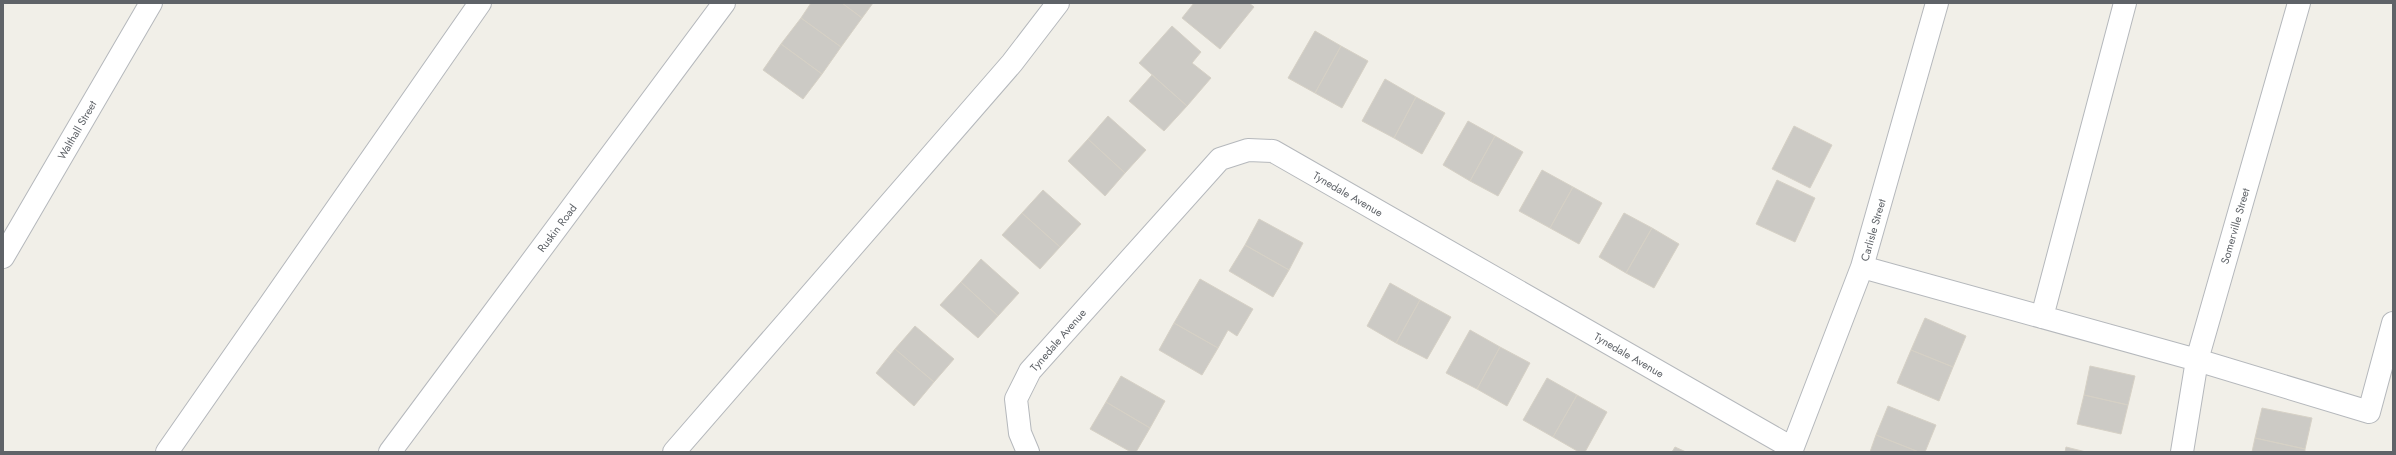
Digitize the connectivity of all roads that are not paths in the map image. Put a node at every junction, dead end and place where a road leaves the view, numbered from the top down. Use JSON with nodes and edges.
{"nodes":[{"id":1,"x":151,"y":3,"type":"edge"},
{"id":2,"x":480,"y":3,"type":"edge"},
{"id":3,"x":724,"y":3,"type":"edge"},
{"id":4,"x":1058,"y":3,"type":"edge"},
{"id":5,"x":1937,"y":3,"type":"edge"},
{"id":6,"x":2125,"y":3,"type":"edge"},
{"id":7,"x":2299,"y":3,"type":"edge"},
{"id":8,"x":3,"y":256,"type":"edge"},
{"id":9,"x":1862,"y":267,"type":"junction"},
{"id":10,"x":2042,"y":317,"type":"junction"},
{"id":11,"x":2393,"y":323,"type":"edge"},
{"id":12,"x":2197,"y":360,"type":"junction"},
{"id":13,"x":1792,"y":450,"type":"edge"},
{"id":14,"x":167,"y":452,"type":"edge"},
{"id":15,"x":390,"y":452,"type":"edge"},
{"id":16,"x":674,"y":452,"type":"edge"},
{"id":17,"x":1028,"y":452,"type":"edge"},
{"id":18,"x":2182,"y":452,"type":"edge"}],
"edges":[{"from":1,"to":8,"type":"street","name":"Walthall Street"},
{"from":2,"to":14,"type":"street"},
{"from":3,"to":15,"type":"street","name":"Ruskin Road"},
{"from":4,"to":16,"type":"street"},
{"from":5,"to":9,"type":"street","name":"Carlisle Street"},
{"from":6,"to":10,"type":"street"},
{"from":7,"to":12,"type":"street","name":"Somerville Street"},
{"from":9,"to":10,"type":"street"},
{"from":9,"to":13,"type":"street","name":"Carlisle Street"},
{"from":10,"to":12,"type":"street"},
{"from":11,"to":12,"type":"street"},
{"from":12,"to":18,"type":"street","name":"Somerville Street"},
{"from":13,"to":17,"type":"street","name":"Tynedale Avenue"}]}
